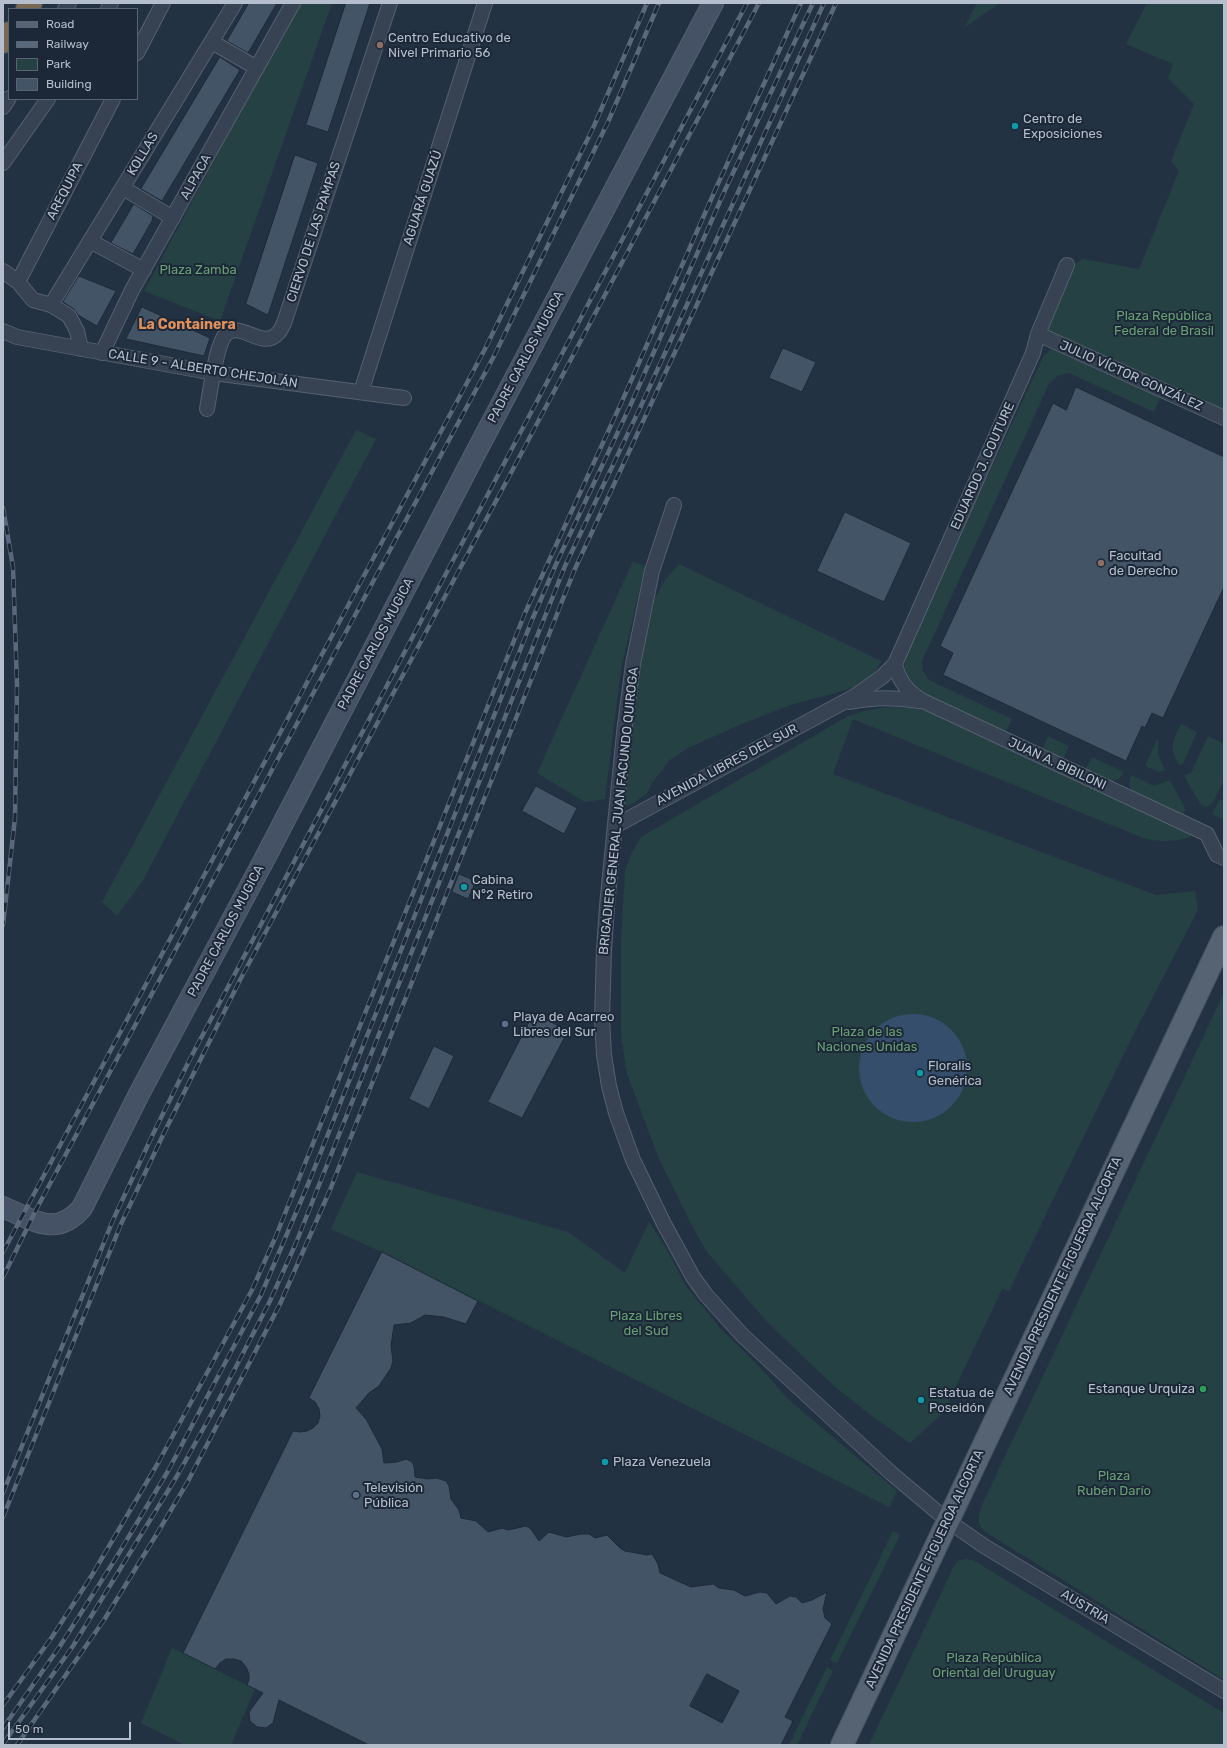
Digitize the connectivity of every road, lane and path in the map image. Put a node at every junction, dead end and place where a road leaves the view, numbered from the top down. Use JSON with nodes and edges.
{"nodes":[{"id":1,"x":163,"y":3,"type":"edge"},
{"id":2,"x":236,"y":3,"type":"edge"},
{"id":3,"x":293,"y":3,"type":"edge"},
{"id":4,"x":390,"y":3,"type":"edge"},
{"id":5,"x":485,"y":3,"type":"edge"},
{"id":6,"x":713,"y":3,"type":"edge"},
{"id":7,"x":212,"y":42,"type":"junction"},
{"id":8,"x":138,"y":51,"type":"edge"},
{"id":9,"x":257,"y":68,"type":"junction"},
{"id":10,"x":47,"y":100,"type":"edge"},
{"id":11,"x":112,"y":100,"type":"edge"},
{"id":12,"x":3,"y":163,"type":"edge"},
{"id":13,"x":123,"y":188,"type":"junction"},
{"id":14,"x":173,"y":218,"type":"junction"},
{"id":15,"x":90,"y":241,"type":"junction"},
{"id":16,"x":1067,"y":265,"type":"dead end"},
{"id":17,"x":144,"y":270,"type":"junction"},
{"id":18,"x":3,"y":271,"type":"edge"},
{"id":19,"x":18,"y":282,"type":"junction"},
{"id":20,"x":51,"y":305,"type":"junction"},
{"id":21,"x":3,"y":331,"type":"edge"},
{"id":22,"x":1038,"y":334,"type":"junction"},
{"id":23,"x":81,"y":349,"type":"junction"},
{"id":24,"x":102,"y":353,"type":"junction"},
{"id":25,"x":214,"y":373,"type":"junction"},
{"id":26,"x":361,"y":392,"type":"junction"},
{"id":27,"x":404,"y":398,"type":"dead end"},
{"id":28,"x":207,"y":409,"type":"dead end"},
{"id":29,"x":1224,"y":418,"type":"edge"},
{"id":30,"x":674,"y":505,"type":"dead end"},
{"id":31,"x":895,"y":664,"type":"junction"},
{"id":32,"x":923,"y":701,"type":"junction"},
{"id":33,"x":840,"y":705,"type":"junction"},
{"id":34,"x":615,"y":826,"type":"junction"},
{"id":35,"x":1221,"y":856,"type":"edge"},
{"id":36,"x":1224,"y":937,"type":"edge"},
{"id":37,"x":3,"y":1207,"type":"edge"},
{"id":38,"x":948,"y":1521,"type":"junction"},
{"id":39,"x":1224,"y":1691,"type":"edge"},
{"id":40,"x":842,"y":1745,"type":"edge"}],
"edges":[{"from":1,"to":8,"type":"street"},
{"from":2,"to":7,"type":"street","name":"KOLLAS"},
{"from":3,"to":9,"type":"street","name":"ALPACA"},
{"from":4,"to":25,"type":"street","name":"CIERVO DE LAS PAMPAS"},
{"from":5,"to":26,"type":"street","name":"AGUARÁ GUAZÚ"},
{"from":6,"to":37,"type":"street","name":"PADRE CARLOS MUGICA"},
{"from":7,"to":9,"type":"street"},
{"from":7,"to":13,"type":"street","name":"KOLLAS"},
{"from":9,"to":14,"type":"street","name":"ALPACA"},
{"from":10,"to":12,"type":"street"},
{"from":11,"to":19,"type":"street","name":"AREQUIPA"},
{"from":13,"to":14,"type":"street"},
{"from":13,"to":15,"type":"street","name":"KOLLAS"},
{"from":14,"to":17,"type":"street","name":"ALPACA"},
{"from":15,"to":17,"type":"street"},
{"from":15,"to":20,"type":"street","name":"KOLLAS"},
{"from":16,"to":22,"type":"street","name":"EDUARDO J. COUTURE"},
{"from":17,"to":24,"type":"street","name":"ALPACA"},
{"from":18,"to":19,"type":"street"},
{"from":19,"to":20,"type":"street"},
{"from":20,"to":23,"type":"street"},
{"from":21,"to":23,"type":"street","name":"CALLE 9 - ALBERTO CHEJOLÁN"},
{"from":22,"to":29,"type":"street","name":"JULIO VÍCTOR GONZÁLEZ"},
{"from":22,"to":31,"type":"street","name":"EDUARDO J. COUTURE"},
{"from":23,"to":24,"type":"street","name":"CALLE 9 - ALBERTO CHEJOLÁN"},
{"from":24,"to":25,"type":"street","name":"CALLE 9 - ALBERTO CHEJOLÁN"},
{"from":25,"to":26,"type":"street","name":"CALLE 9 - ALBERTO CHEJOLÁN"},
{"from":25,"to":28,"type":"street","name":"CIERVO DE LAS PAMPAS"},
{"from":26,"to":27,"type":"street","name":"CALLE 9 - ALBERTO CHEJOLÁN"},
{"from":30,"to":34,"type":"street","name":"BRIGADIER GENERAL JUAN FACUNDO QUIROGA"},
{"from":31,"to":32,"type":"street","name":"JUAN A. BIBILONI"},
{"from":31,"to":33,"type":"street","name":"AVENIDA LIBRES DEL SUR"},
{"from":32,"to":33,"type":"street","name":"AVENIDA LIBRES DEL SUR"},
{"from":32,"to":35,"type":"street","name":"JUAN A. BIBILONI"},
{"from":33,"to":34,"type":"street","name":"AVENIDA LIBRES DEL SUR"},
{"from":34,"to":38,"type":"street","name":"BRIGADIER GENERAL JUAN FACUNDO QUIROGA"},
{"from":36,"to":38,"type":"main road","name":"AVENIDA PRESIDENTE FIGUEROA ALCORTA"},
{"from":38,"to":39,"type":"street","name":"AUSTRIA"},
{"from":38,"to":40,"type":"main road","name":"AVENIDA PRESIDENTE FIGUEROA ALCORTA"}]}
